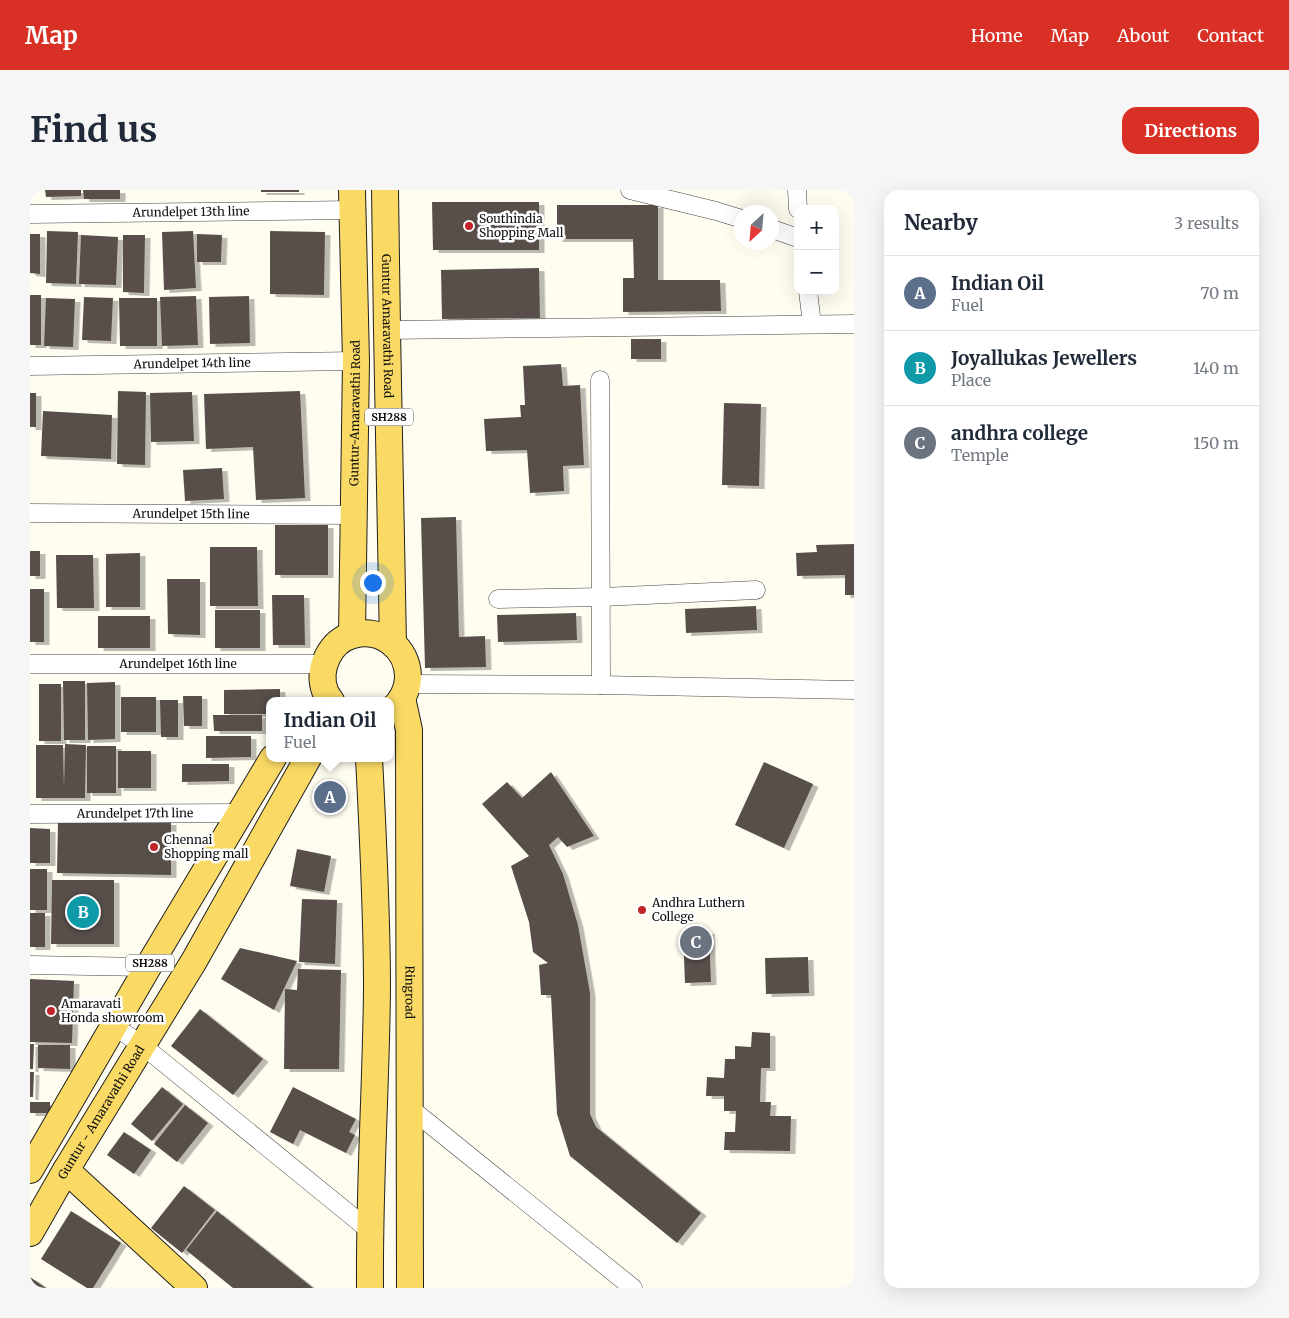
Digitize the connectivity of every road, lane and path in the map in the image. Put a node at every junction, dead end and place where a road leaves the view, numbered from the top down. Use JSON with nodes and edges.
{"nodes":[{"id":1,"x":386,"y":190,"type":"edge"},
{"id":2,"x":630,"y":190,"type":"edge"},
{"id":3,"x":797,"y":190,"type":"edge"},
{"id":4,"x":353,"y":200,"type":"edge"},
{"id":5,"x":798,"y":205,"type":"edge"},
{"id":6,"x":30,"y":214,"type":"edge"},
{"id":7,"x":734,"y":217,"type":"edge"},
{"id":8,"x":779,"y":231,"type":"edge"},
{"id":9,"x":794,"y":237,"type":"edge"},
{"id":10,"x":808,"y":295,"type":"edge"},
{"id":11,"x":812,"y":324,"type":"junction"},
{"id":12,"x":854,"y":324,"type":"edge"},
{"id":13,"x":387,"y":330,"type":"junction"},
{"id":14,"x":356,"y":361,"type":"junction"},
{"id":15,"x":30,"y":366,"type":"edge"},
{"id":16,"x":600,"y":380,"type":"dead end"},
{"id":17,"x":30,"y":513,"type":"edge"},
{"id":18,"x":354,"y":515,"type":"junction"},
{"id":19,"x":756,"y":590,"type":"dead end"},
{"id":20,"x":602,"y":597,"type":"junction"},
{"id":21,"x":498,"y":598,"type":"dead end"},
{"id":22,"x":352,"y":635,"type":"junction"},
{"id":23,"x":394,"y":644,"type":"junction"},
{"id":24,"x":30,"y":664,"type":"edge"},
{"id":25,"x":324,"y":664,"type":"junction"},
{"id":26,"x":601,"y":685,"type":"junction"},
{"id":27,"x":854,"y":690,"type":"edge"},
{"id":28,"x":324,"y":697,"type":"edge"},
{"id":29,"x":400,"y":697,"type":"edge"},
{"id":30,"x":271,"y":762,"type":"edge"},
{"id":31,"x":306,"y":762,"type":"edge"},
{"id":32,"x":369,"y":762,"type":"edge"},
{"id":33,"x":240,"y":813,"type":"junction"},
{"id":34,"x":30,"y":814,"type":"edge"},
{"id":35,"x":30,"y":966,"type":"edge"},
{"id":36,"x":148,"y":967,"type":"junction"},
{"id":37,"x":114,"y":1026,"type":"junction"},
{"id":38,"x":142,"y":1045,"type":"junction"},
{"id":39,"x":410,"y":1108,"type":"junction"},
{"id":40,"x":30,"y":1170,"type":"edge"},
{"id":41,"x":66,"y":1170,"type":"junction"},
{"id":42,"x":369,"y":1230,"type":"junction"},
{"id":43,"x":30,"y":1233,"type":"edge"},
{"id":44,"x":194,"y":1288,"type":"edge"},
{"id":45,"x":370,"y":1288,"type":"edge"},
{"id":46,"x":410,"y":1288,"type":"edge"},
{"id":47,"x":633,"y":1288,"type":"edge"}],
"edges":[{"from":1,"to":13,"type":"main road","name":"Guntur Amaravathi Road","number":"SH288"},
{"from":2,"to":7,"type":"street"},
{"from":3,"to":5,"type":"street"},
{"from":4,"to":6,"type":"street","name":"Arundelpet 13th line"},
{"from":4,"to":14,"type":"main road","name":"Guntur-Amaravathi Road","number":"SH288"},
{"from":8,"to":9,"type":"street"},
{"from":10,"to":11,"type":"street"},
{"from":11,"to":12,"type":"street"},
{"from":11,"to":13,"type":"street"},
{"from":13,"to":23,"type":"main road","name":"Guntur Amaravathi Road","number":"SH288"},
{"from":14,"to":15,"type":"street","name":"Arundelpet 14th line"},
{"from":14,"to":18,"type":"main road","name":"Guntur-Amaravathi Road","number":"SH288"},
{"from":16,"to":20,"type":"street"},
{"from":17,"to":18,"type":"street","name":"Arundelpet 15th line"},
{"from":18,"to":22,"type":"main road","name":"Guntur-Amaravathi Road","number":"SH288"},
{"from":19,"to":20,"type":"street"},
{"from":20,"to":21,"type":"street"},
{"from":20,"to":26,"type":"street"},
{"from":22,"to":23,"type":"main road"},
{"from":22,"to":25,"type":"main road"},
{"from":23,"to":29,"type":"main road","number":"SH288"},
{"from":24,"to":25,"type":"street","name":"Arundelpet 16th line"},
{"from":25,"to":28,"type":"main road"},
{"from":26,"to":27,"type":"street"},
{"from":26,"to":29,"type":"street"},
{"from":29,"to":39,"type":"main road","name":"Ringroad"},
{"from":30,"to":33,"type":"main road","number":"SH288"},
{"from":31,"to":38,"type":"main road","name":"Guntur - Amaravathi Road","number":"SH288"},
{"from":32,"to":42,"type":"main road"},
{"from":33,"to":34,"type":"street","name":"Arundelpet 17th line"},
{"from":33,"to":36,"type":"main road","number":"SH288"},
{"from":35,"to":36,"type":"street"},
{"from":36,"to":37,"type":"main road","number":"SH288"},
{"from":37,"to":38,"type":"street"},
{"from":37,"to":40,"type":"main road","number":"SH288"},
{"from":38,"to":41,"type":"main road","name":"Guntur - Amaravathi Road","number":"SH288"},
{"from":38,"to":42,"type":"street"},
{"from":39,"to":46,"type":"main road","name":"Ringroad"},
{"from":39,"to":47,"type":"street"},
{"from":41,"to":43,"type":"main road","name":"Guntur - Amaravathi Road","number":"SH288"},
{"from":41,"to":44,"type":"main road"},
{"from":42,"to":45,"type":"main road"}]}
